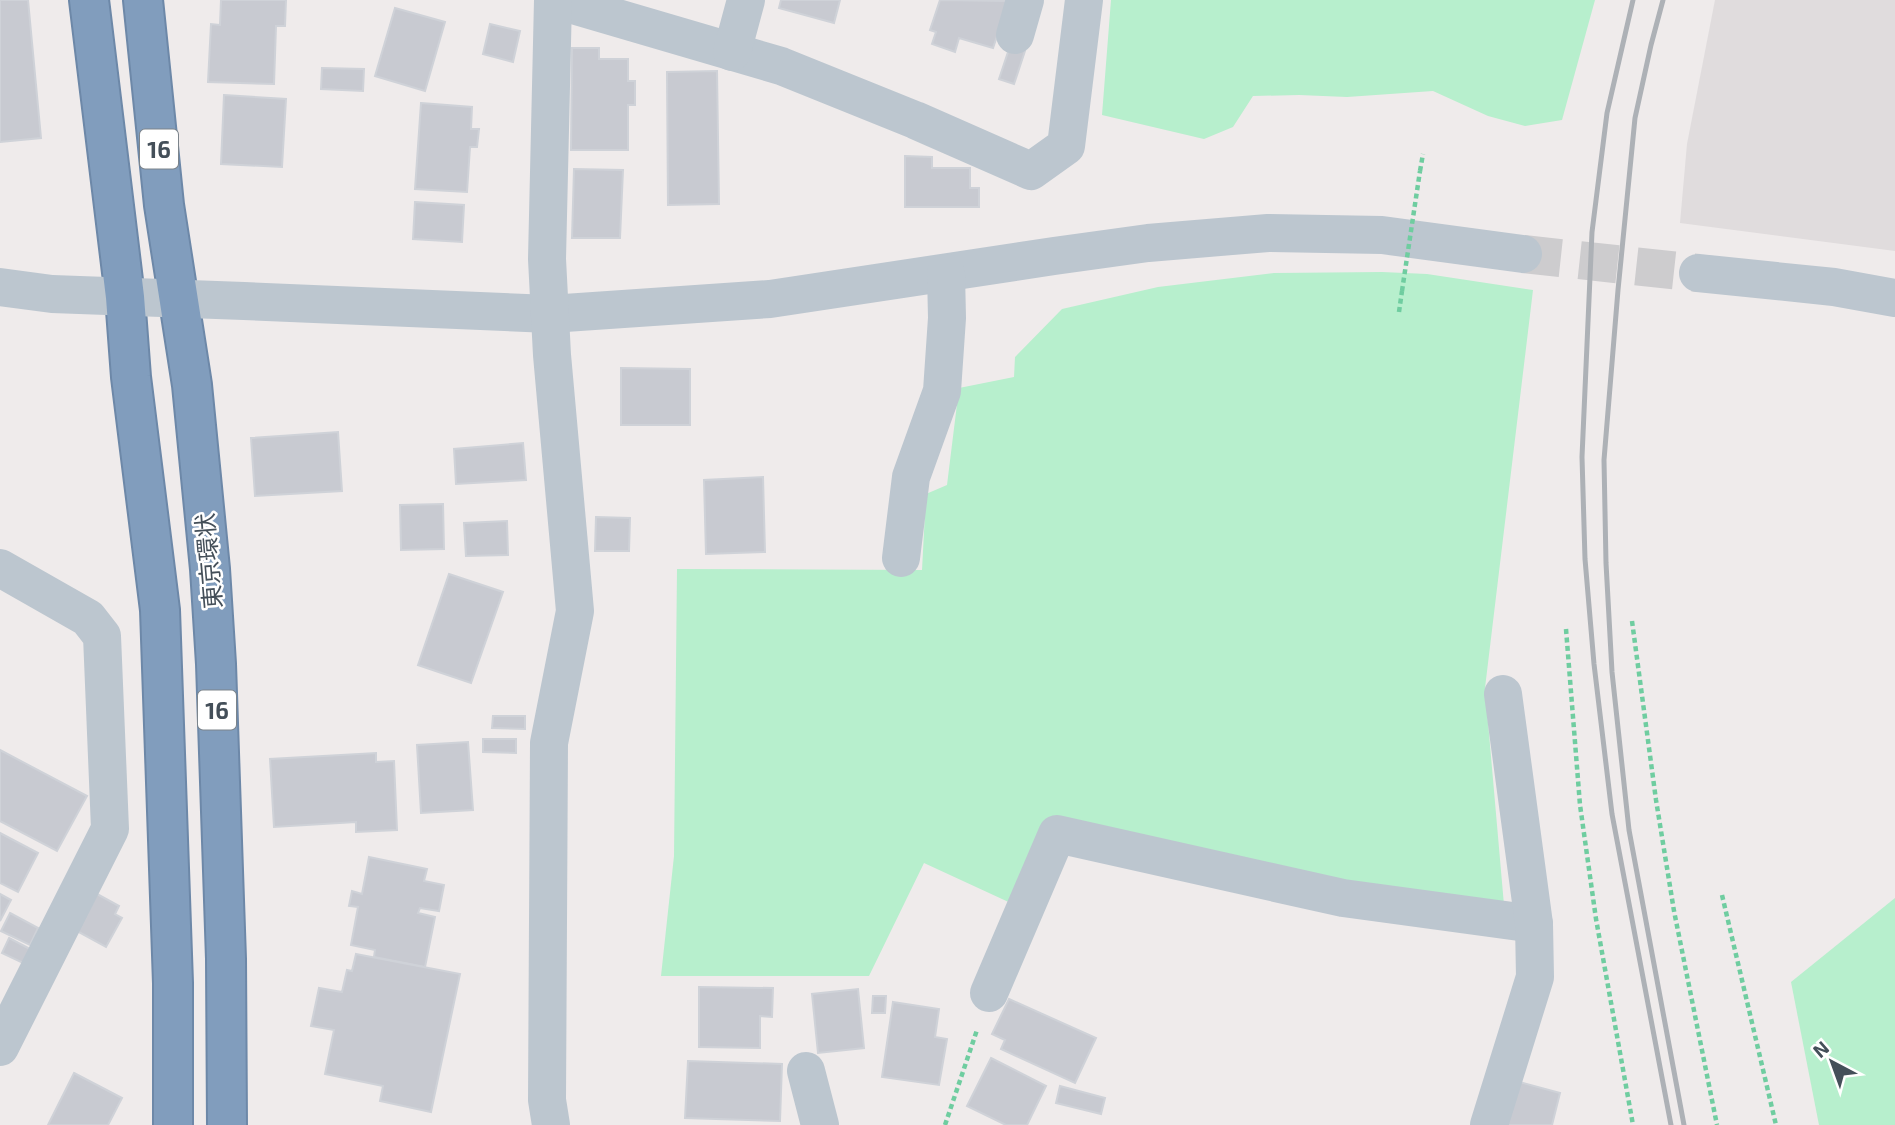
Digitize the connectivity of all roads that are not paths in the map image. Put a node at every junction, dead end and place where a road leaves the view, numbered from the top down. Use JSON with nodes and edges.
{"nodes":[{"id":1,"x":89,"y":0,"type":"edge"},
{"id":2,"x":143,"y":0,"type":"edge"},
{"id":3,"x":554,"y":0,"type":"edge"},
{"id":4,"x":746,"y":0,"type":"edge"},
{"id":5,"x":1084,"y":0,"type":"edge"},
{"id":6,"x":732,"y":52,"type":"junction"},
{"id":7,"x":1523,"y":254,"type":"tunnel mouth"},
{"id":8,"x":946,"y":273,"type":"junction"},
{"id":9,"x":1698,"y":273,"type":"tunnel mouth"},
{"id":10,"x":0,"y":287,"type":"edge"},
{"id":11,"x":125,"y":297,"type":"junction"},
{"id":12,"x":178,"y":298,"type":"junction"},
{"id":13,"x":1895,"y":298,"type":"edge"},
{"id":14,"x":550,"y":314,"type":"junction"},
{"id":15,"x":901,"y":558,"type":"dead end"},
{"id":16,"x":0,"y":568,"type":"edge"},
{"id":17,"x":1503,"y":694,"type":"dead end"},
{"id":18,"x":1534,"y":924,"type":"junction"},
{"id":19,"x":989,"y":993,"type":"road end"},
{"id":20,"x":10,"y":1000,"type":"edge"},
{"id":21,"x":0,"y":1047,"type":"edge"},
{"id":22,"x":806,"y":1071,"type":"dead end"},
{"id":23,"x":173,"y":1125,"type":"edge"},
{"id":24,"x":228,"y":1125,"type":"edge"},
{"id":25,"x":551,"y":1125,"type":"edge"},
{"id":26,"x":820,"y":1125,"type":"edge"},
{"id":27,"x":1489,"y":1125,"type":"edge"}],
"edges":[{"from":1,"to":11,"type":"highway","number":"16"},
{"from":2,"to":12,"type":"highway","name":"東京環状","number":"16"},
{"from":3,"to":6,"type":"street"},
{"from":3,"to":14,"type":"street"},
{"from":4,"to":6,"type":"street"},
{"from":5,"to":6,"type":"street"},
{"from":7,"to":8,"type":"street"},
{"from":8,"to":14,"type":"street"},
{"from":8,"to":15,"type":"street"},
{"from":9,"to":13,"type":"street"},
{"from":10,"to":11,"type":"street"},
{"from":11,"to":12,"type":"street"},
{"from":11,"to":23,"type":"highway","number":"16"},
{"from":12,"to":14,"type":"street"},
{"from":12,"to":24,"type":"highway","name":"東京環状","number":"16"},
{"from":14,"to":25,"type":"street"},
{"from":16,"to":20,"type":"street"},
{"from":17,"to":18,"type":"street"},
{"from":18,"to":19,"type":"street"},
{"from":18,"to":27,"type":"street"},
{"from":20,"to":21,"type":"street"},
{"from":22,"to":26,"type":"street"}]}
